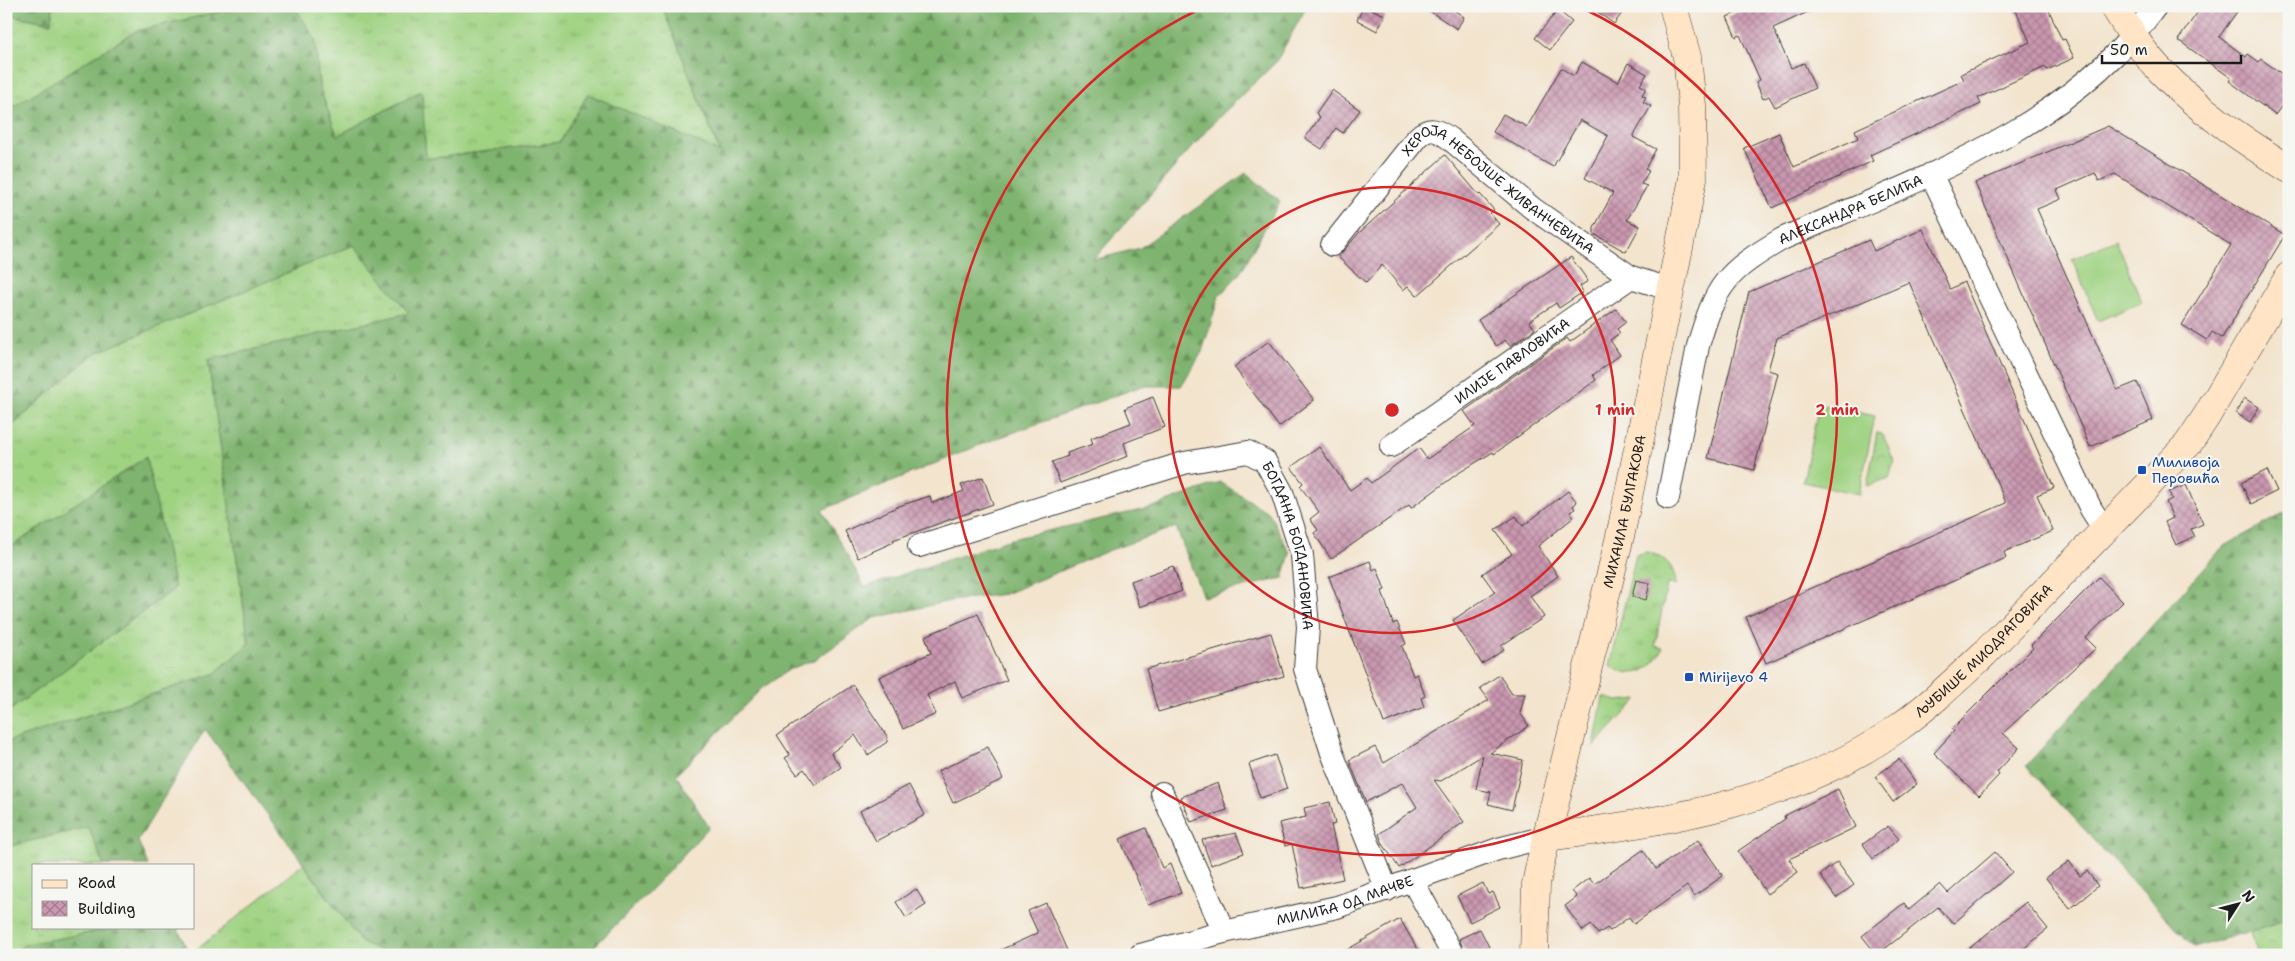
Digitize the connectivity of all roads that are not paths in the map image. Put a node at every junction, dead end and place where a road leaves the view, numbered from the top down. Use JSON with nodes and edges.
{"nodes":[{"id":1,"x":1674,"y":6,"type":"edge"},
{"id":2,"x":2114,"y":6,"type":"edge"},
{"id":3,"x":2156,"y":6,"type":"edge"},
{"id":4,"x":2133,"y":36,"type":"junction"},
{"id":5,"x":2289,"y":169,"type":"edge"},
{"id":6,"x":1931,"y":174,"type":"junction"},
{"id":7,"x":1332,"y":245,"type":"dead end"},
{"id":8,"x":2289,"y":276,"type":"edge"},
{"id":9,"x":1631,"y":277,"type":"junction"},
{"id":10,"x":1669,"y":289,"type":"junction"},
{"id":11,"x":1391,"y":446,"type":"dead end"},
{"id":12,"x":1668,"y":498,"type":"dead end"},
{"id":13,"x":2105,"y":531,"type":"junction"},
{"id":14,"x":919,"y":546,"type":"dead end"},
{"id":15,"x":1162,"y":793,"type":"dead end"},
{"id":16,"x":1546,"y":837,"type":"junction"},
{"id":17,"x":1412,"y":880,"type":"junction"},
{"id":18,"x":1387,"y":890,"type":"junction"},
{"id":19,"x":1224,"y":932,"type":"junction"},
{"id":20,"x":1152,"y":953,"type":"edge"},
{"id":21,"x":1453,"y":955,"type":"edge"},
{"id":22,"x":1534,"y":955,"type":"edge"}],
"edges":[{"from":1,"to":10,"type":"street","name":"МИХАИЛА БУЛГАКОВА"},
{"from":2,"to":4,"type":"street"},
{"from":3,"to":4,"type":"street","name":"АЛЕКСАНДРА БЕЛИЋА"},
{"from":4,"to":5,"type":"street"},
{"from":4,"to":6,"type":"street","name":"АЛЕКСАНДРА БЕЛИЋА"},
{"from":6,"to":12,"type":"street","name":"АЛЕКСАНДРА БЕЛИЋА"},
{"from":6,"to":13,"type":"street"},
{"from":7,"to":9,"type":"street","name":"ХЕРОЈА НЕБОЈШЕ ЖИВАНЧЕВИЋА"},
{"from":8,"to":13,"type":"street","name":"ЉУБИШЕ МИОДРАГОВИЋА"},
{"from":9,"to":10,"type":"street","name":"ХЕРОЈА НЕБОЈШЕ ЖИВАНЧЕВИЋА"},
{"from":9,"to":11,"type":"street","name":"ИЛИЈЕ ПАВЛОВИЋА"},
{"from":10,"to":16,"type":"street","name":"МИХАИЛА БУЛГАКОВА"},
{"from":13,"to":16,"type":"street","name":"ЉУБИШЕ МИОДРАГОВИЋА"},
{"from":14,"to":18,"type":"street","name":"БОГДАНА БОГДАНОВИЋА"},
{"from":15,"to":19,"type":"street"},
{"from":16,"to":17,"type":"street","name":"МИЛИЋА ОД МАЧВЕ"},
{"from":16,"to":22,"type":"street","name":"МИХАИЛА БУЛГАКОВА"},
{"from":17,"to":18,"type":"street","name":"МИЛИЋА ОД МАЧВЕ"},
{"from":17,"to":21,"type":"street"},
{"from":18,"to":19,"type":"street","name":"МИЛИЋА ОД МАЧВЕ"},
{"from":19,"to":20,"type":"street","name":"МИЛИЋА ОД МАЧВЕ"}]}
